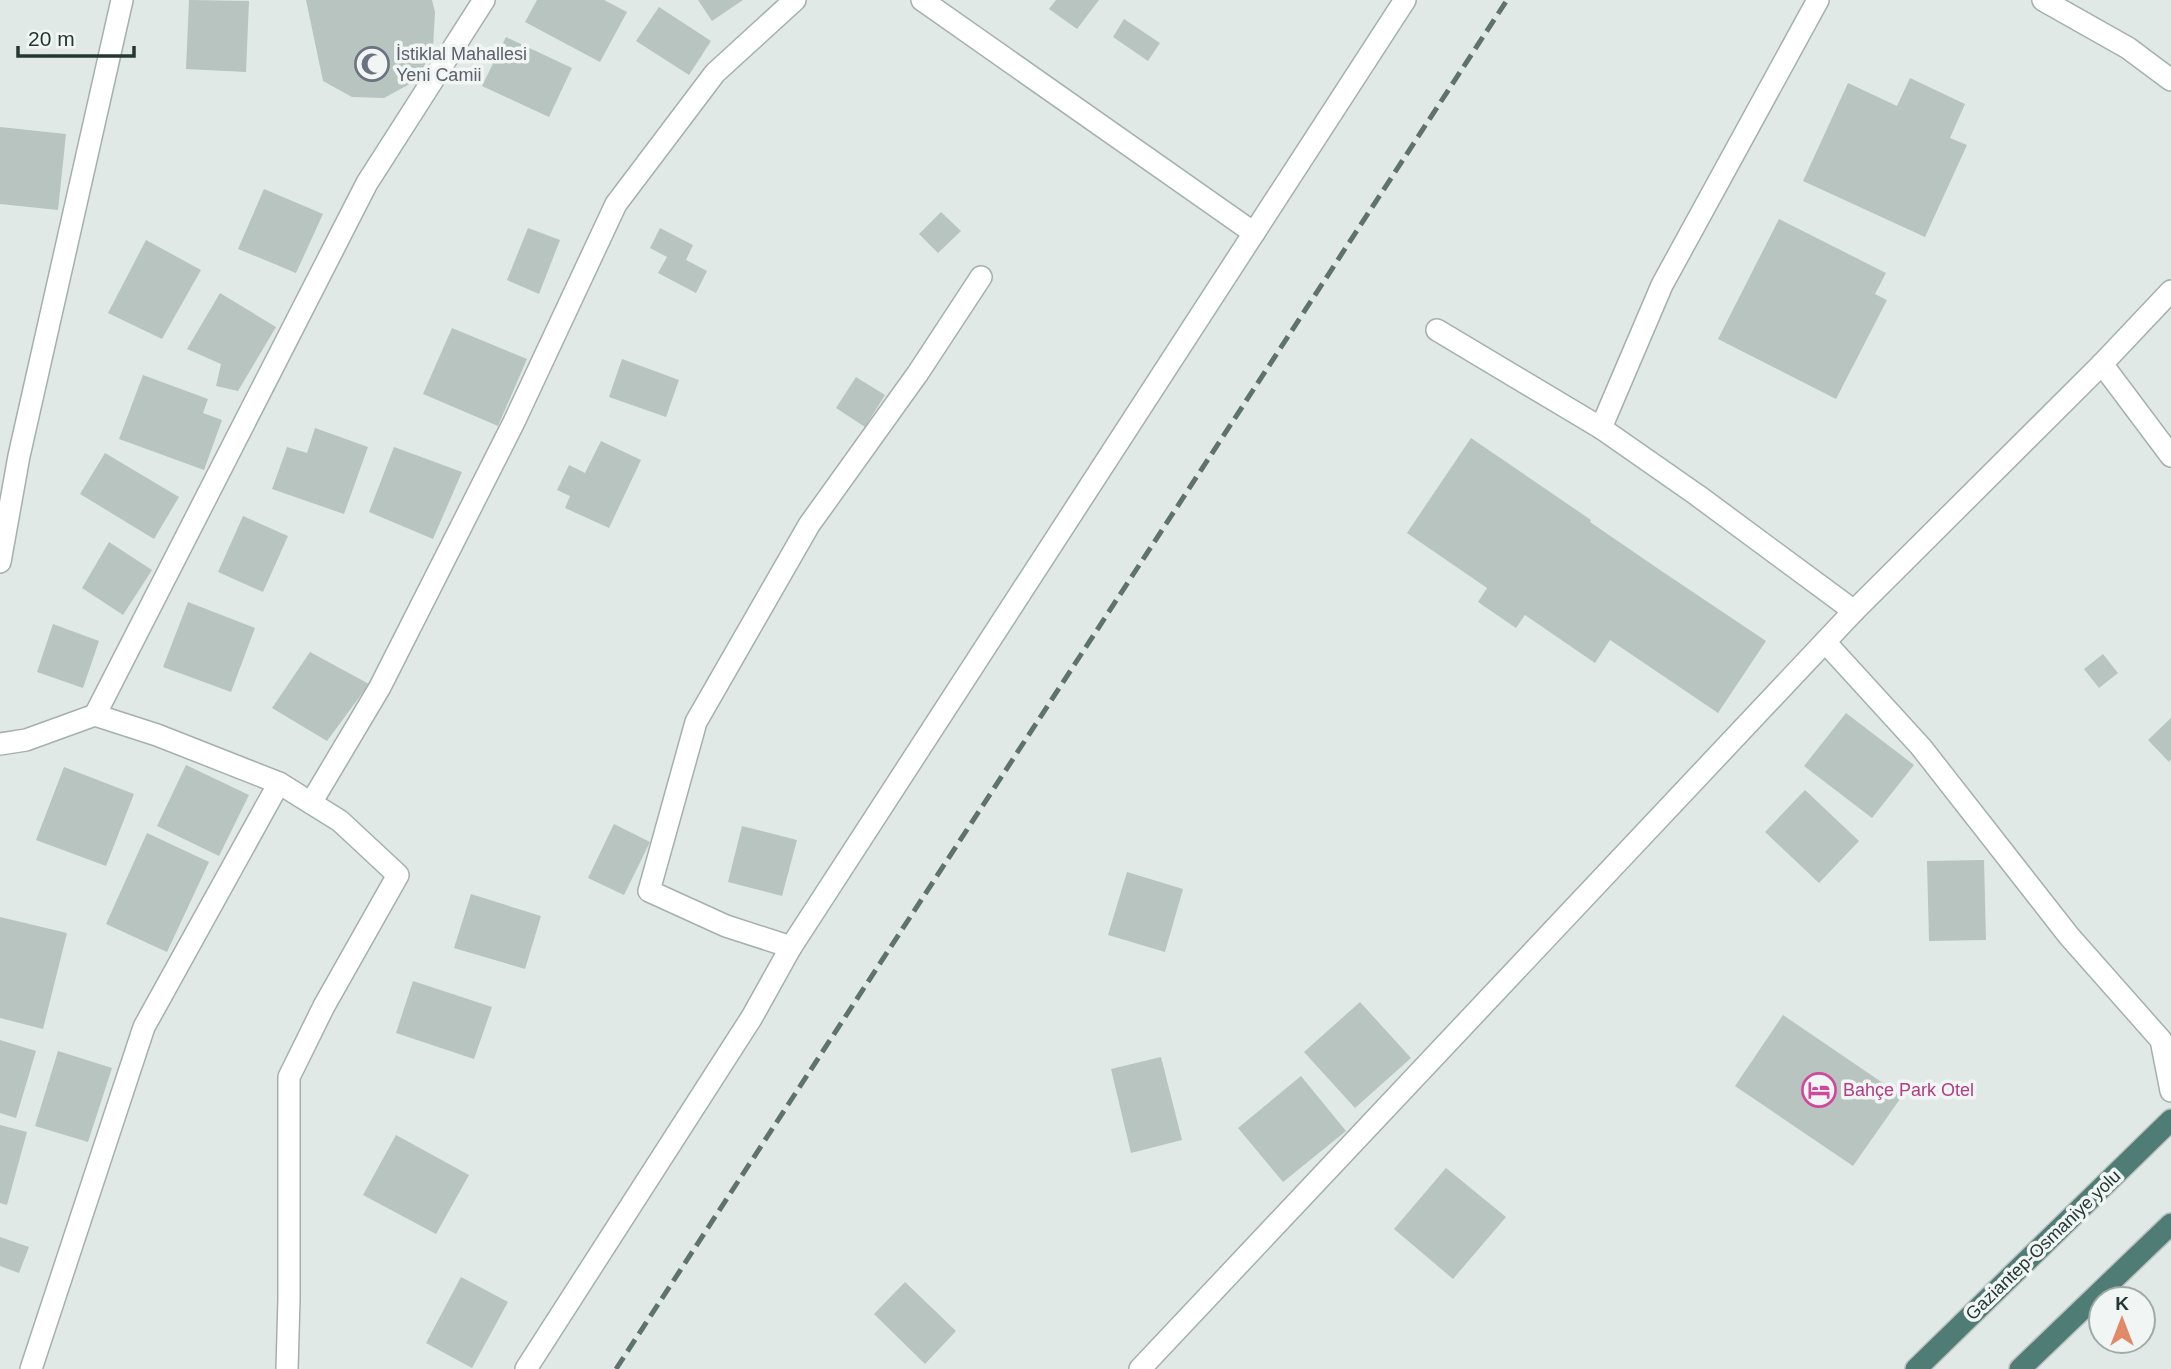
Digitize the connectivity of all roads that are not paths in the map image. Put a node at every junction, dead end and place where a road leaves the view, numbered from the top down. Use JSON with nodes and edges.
{"nodes":[{"id":1,"x":122,"y":0,"type":"edge"},
{"id":2,"x":484,"y":0,"type":"edge"},
{"id":3,"x":794,"y":0,"type":"edge"},
{"id":4,"x":922,"y":0,"type":"edge"},
{"id":5,"x":1405,"y":0,"type":"edge"},
{"id":6,"x":1818,"y":0,"type":"edge"},
{"id":7,"x":2043,"y":0,"type":"edge"},
{"id":8,"x":2171,"y":80,"type":"edge"},
{"id":9,"x":1254,"y":233,"type":"junction"},
{"id":10,"x":981,"y":277,"type":"dead end"},
{"id":11,"x":2171,"y":291,"type":"edge"},
{"id":12,"x":1437,"y":330,"type":"dead end"},
{"id":13,"x":2102,"y":365,"type":"junction"},
{"id":14,"x":1601,"y":428,"type":"junction"},
{"id":15,"x":2171,"y":456,"type":"edge"},
{"id":16,"x":0,"y":562,"type":"edge"},
{"id":17,"x":1854,"y":611,"type":"junction"},
{"id":18,"x":1825,"y":643,"type":"junction"},
{"id":19,"x":95,"y":715,"type":"junction"},
{"id":20,"x":0,"y":744,"type":"edge"},
{"id":21,"x":279,"y":783,"type":"junction"},
{"id":22,"x":311,"y":803,"type":"junction"},
{"id":23,"x":791,"y":947,"type":"junction"},
{"id":24,"x":2171,"y":1091,"type":"edge"},
{"id":25,"x":2171,"y":1120,"type":"edge"},
{"id":26,"x":2171,"y":1224,"type":"edge"},
{"id":27,"x":31,"y":1369,"type":"edge"},
{"id":28,"x":287,"y":1369,"type":"edge"},
{"id":29,"x":526,"y":1369,"type":"edge"},
{"id":30,"x":1140,"y":1369,"type":"edge"},
{"id":31,"x":1916,"y":1369,"type":"edge"},
{"id":32,"x":2020,"y":1369,"type":"edge"}],
"edges":[{"from":1,"to":16,"type":"street"},
{"from":2,"to":19,"type":"street"},
{"from":3,"to":22,"type":"street"},
{"from":4,"to":9,"type":"street"},
{"from":5,"to":9,"type":"street"},
{"from":6,"to":14,"type":"street"},
{"from":7,"to":8,"type":"street"},
{"from":9,"to":23,"type":"street"},
{"from":10,"to":23,"type":"street"},
{"from":11,"to":13,"type":"street"},
{"from":12,"to":14,"type":"street"},
{"from":13,"to":15,"type":"street"},
{"from":13,"to":17,"type":"street"},
{"from":14,"to":17,"type":"street"},
{"from":17,"to":18,"type":"street"},
{"from":18,"to":24,"type":"street"},
{"from":18,"to":30,"type":"street"},
{"from":19,"to":20,"type":"street"},
{"from":19,"to":21,"type":"street"},
{"from":21,"to":22,"type":"street"},
{"from":21,"to":27,"type":"street"},
{"from":22,"to":28,"type":"street"},
{"from":23,"to":29,"type":"street"},
{"from":25,"to":31,"type":"highway","name":"Gaziantep-Osmaniye yolu"},
{"from":26,"to":32,"type":"highway"}]}
